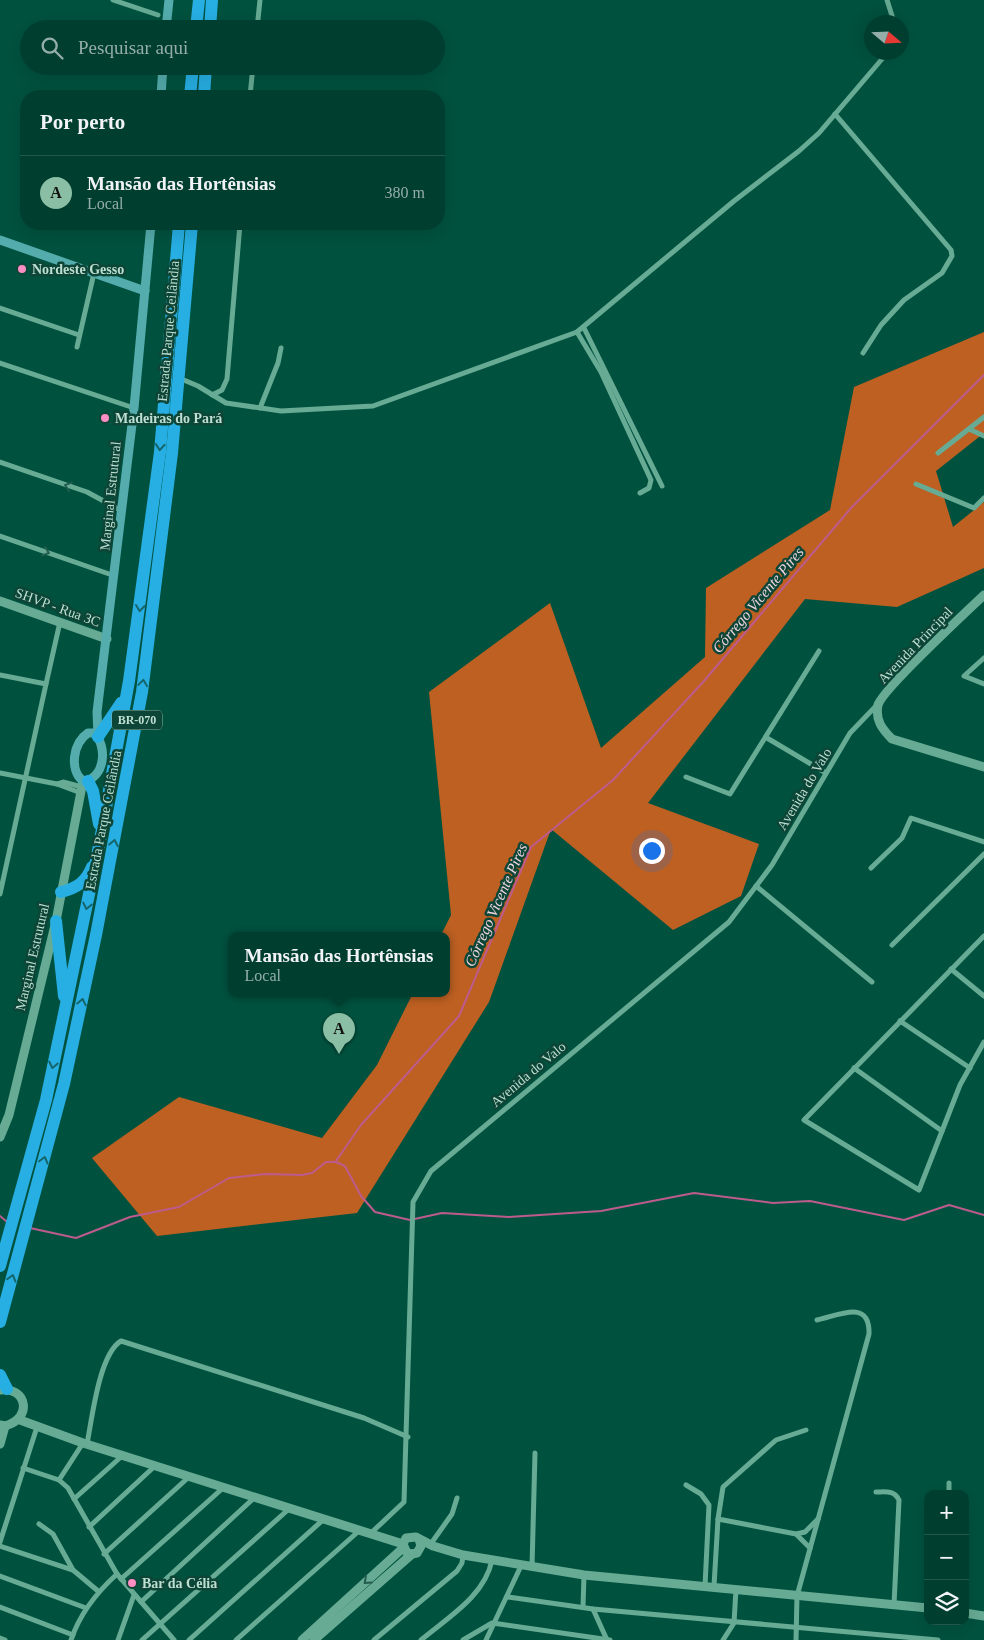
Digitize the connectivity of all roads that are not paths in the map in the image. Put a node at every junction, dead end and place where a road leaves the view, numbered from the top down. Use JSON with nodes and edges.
{"nodes":[{"id":1,"x":113,"y":0,"type":"edge"},
{"id":2,"x":169,"y":0,"type":"edge"},
{"id":3,"x":199,"y":0,"type":"edge"},
{"id":4,"x":212,"y":0,"type":"edge"},
{"id":5,"x":260,"y":0,"type":"edge"},
{"id":6,"x":887,"y":0,"type":"edge"},
{"id":7,"x":892,"y":15,"type":"edge"},
{"id":8,"x":158,"y":16,"type":"dead end"},
{"id":9,"x":167,"y":20,"type":"edge"},
{"id":10,"x":197,"y":20,"type":"edge"},
{"id":11,"x":211,"y":20,"type":"edge"},
{"id":12,"x":258,"y":20,"type":"edge"},
{"id":13,"x":881,"y":60,"type":"edge"},
{"id":14,"x":162,"y":75,"type":"edge"},
{"id":15,"x":192,"y":75,"type":"edge"},
{"id":16,"x":205,"y":75,"type":"edge"},
{"id":17,"x":252,"y":75,"type":"edge"},
{"id":18,"x":161,"y":90,"type":"edge"},
{"id":19,"x":191,"y":90,"type":"edge"},
{"id":20,"x":204,"y":90,"type":"edge"},
{"id":21,"x":251,"y":90,"type":"edge"},
{"id":22,"x":835,"y":114,"type":"junction"},
{"id":23,"x":150,"y":230,"type":"edge"},
{"id":24,"x":179,"y":230,"type":"edge"},
{"id":25,"x":191,"y":230,"type":"edge"},
{"id":26,"x":239,"y":230,"type":"edge"},
{"id":27,"x":0,"y":240,"type":"edge"},
{"id":28,"x":94,"y":273,"type":"junction"},
{"id":29,"x":145,"y":291,"type":"junction"},
{"id":30,"x":0,"y":308,"type":"edge"},
{"id":31,"x":584,"y":328,"type":"junction"},
{"id":32,"x":577,"y":332,"type":"junction"},
{"id":33,"x":79,"y":335,"type":"junction"},
{"id":34,"x":77,"y":347,"type":"dead end"},
{"id":35,"x":281,"y":348,"type":"dead end"},
{"id":36,"x":863,"y":353,"type":"dead end"},
{"id":37,"x":0,"y":363,"type":"edge"},
{"id":38,"x":179,"y":378,"type":"junction"},
{"id":39,"x":212,"y":395,"type":"junction"},
{"id":40,"x":134,"y":408,"type":"junction"},
{"id":41,"x":260,"y":408,"type":"junction"},
{"id":42,"x":984,"y":417,"type":"edge"},
{"id":43,"x":969,"y":429,"type":"junction"},
{"id":44,"x":984,"y":436,"type":"edge"},
{"id":45,"x":938,"y":453,"type":"dead end"},
{"id":46,"x":0,"y":462,"type":"edge"},
{"id":47,"x":916,"y":484,"type":"dead end"},
{"id":48,"x":662,"y":486,"type":"dead end"},
{"id":49,"x":640,"y":493,"type":"dead end"},
{"id":50,"x":984,"y":498,"type":"edge"},
{"id":51,"x":122,"y":511,"type":"junction"},
{"id":52,"x":0,"y":536,"type":"edge"},
{"id":53,"x":115,"y":576,"type":"junction"},
{"id":54,"x":984,"y":595,"type":"edge"},
{"id":55,"x":0,"y":600,"type":"edge"},
{"id":56,"x":60,"y":622,"type":"junction"},
{"id":57,"x":107,"y":638,"type":"junction"},
{"id":58,"x":819,"y":651,"type":"dead end"},
{"id":59,"x":984,"y":658,"type":"edge"},
{"id":60,"x":0,"y":675,"type":"edge"},
{"id":61,"x":46,"y":684,"type":"junction"},
{"id":62,"x":984,"y":684,"type":"edge"},
{"id":63,"x":127,"y":692,"type":"junction"},
{"id":64,"x":878,"y":704,"type":"junction"},
{"id":65,"x":95,"y":736,"type":"junction"},
{"id":66,"x":766,"y":738,"type":"junction"},
{"id":67,"x":984,"y":767,"type":"edge"},
{"id":68,"x":0,"y":773,"type":"edge"},
{"id":69,"x":826,"y":773,"type":"junction"},
{"id":70,"x":686,"y":776,"type":"dead end"},
{"id":71,"x":24,"y":777,"type":"junction"},
{"id":72,"x":84,"y":785,"type":"junction"},
{"id":73,"x":984,"y":842,"type":"edge"},
{"id":74,"x":100,"y":845,"type":"junction"},
{"id":75,"x":984,"y":854,"type":"edge"},
{"id":76,"x":0,"y":863,"type":"edge"},
{"id":77,"x":6,"y":864,"type":"junction"},
{"id":78,"x":871,"y":868,"type":"dead end"},
{"id":79,"x":756,"y":886,"type":"junction"},
{"id":80,"x":61,"y":892,"type":"junction"},
{"id":81,"x":0,"y":894,"type":"edge"},
{"id":82,"x":56,"y":922,"type":"junction"},
{"id":83,"x":984,"y":936,"type":"edge"},
{"id":84,"x":892,"y":946,"type":"dead end"},
{"id":85,"x":951,"y":969,"type":"junction"},
{"id":86,"x":872,"y":982,"type":"dead end"},
{"id":87,"x":984,"y":996,"type":"edge"},
{"id":88,"x":65,"y":1010,"type":"junction"},
{"id":89,"x":900,"y":1021,"type":"junction"},
{"id":90,"x":984,"y":1042,"type":"edge"},
{"id":91,"x":854,"y":1068,"type":"junction"},
{"id":92,"x":970,"y":1068,"type":"junction"},
{"id":93,"x":942,"y":1131,"type":"junction"},
{"id":94,"x":0,"y":1136,"type":"edge"},
{"id":95,"x":0,"y":1266,"type":"edge"},
{"id":96,"x":818,"y":1320,"type":"dead end"},
{"id":97,"x":0,"y":1322,"type":"edge"},
{"id":98,"x":0,"y":1375,"type":"edge"},
{"id":99,"x":3,"y":1390,"type":"edge"},
{"id":100,"x":20,"y":1420,"type":"junction"},
{"id":101,"x":3,"y":1425,"type":"edge"},
{"id":102,"x":37,"y":1427,"type":"junction"},
{"id":103,"x":806,"y":1430,"type":"dead end"},
{"id":104,"x":408,"y":1436,"type":"junction"},
{"id":105,"x":0,"y":1444,"type":"edge"},
{"id":106,"x":85,"y":1444,"type":"junction"},
{"id":107,"x":535,"y":1453,"type":"dead end"},
{"id":108,"x":122,"y":1455,"type":"junction"},
{"id":109,"x":156,"y":1465,"type":"junction"},
{"id":110,"x":23,"y":1468,"type":"junction"},
{"id":111,"x":190,"y":1476,"type":"junction"},
{"id":112,"x":59,"y":1480,"type":"junction"},
{"id":113,"x":949,"y":1483,"type":"dead end"},
{"id":114,"x":686,"y":1485,"type":"dead end"},
{"id":115,"x":224,"y":1487,"type":"junction"},
{"id":116,"x":949,"y":1490,"type":"edge"},
{"id":117,"x":876,"y":1492,"type":"dead end"},
{"id":118,"x":255,"y":1497,"type":"junction"},
{"id":119,"x":456,"y":1498,"type":"dead end"},
{"id":120,"x":74,"y":1499,"type":"junction"},
{"id":121,"x":290,"y":1508,"type":"junction"},
{"id":122,"x":324,"y":1518,"type":"junction"},
{"id":123,"x":718,"y":1519,"type":"junction"},
{"id":124,"x":818,"y":1519,"type":"junction"},
{"id":125,"x":39,"y":1524,"type":"dead end"},
{"id":126,"x":89,"y":1527,"type":"junction"},
{"id":127,"x":360,"y":1530,"type":"junction"},
{"id":128,"x":371,"y":1533,"type":"junction"},
{"id":129,"x":796,"y":1534,"type":"junction"},
{"id":130,"x":419,"y":1539,"type":"junction"},
{"id":131,"x":0,"y":1542,"type":"edge"},
{"id":132,"x":404,"y":1543,"type":"junction"},
{"id":133,"x":432,"y":1545,"type":"junction"},
{"id":134,"x":0,"y":1546,"type":"edge"},
{"id":135,"x":810,"y":1548,"type":"junction"},
{"id":136,"x":416,"y":1552,"type":"junction"},
{"id":137,"x":104,"y":1554,"type":"junction"},
{"id":138,"x":463,"y":1555,"type":"junction"},
{"id":139,"x":492,"y":1560,"type":"junction"},
{"id":140,"x":521,"y":1566,"type":"junction"},
{"id":141,"x":532,"y":1567,"type":"junction"},
{"id":142,"x":73,"y":1570,"type":"junction"},
{"id":143,"x":117,"y":1574,"type":"junction"},
{"id":144,"x":584,"y":1575,"type":"junction"},
{"id":145,"x":0,"y":1576,"type":"edge"},
{"id":146,"x":121,"y":1579,"type":"junction"},
{"id":147,"x":710,"y":1586,"type":"junction"},
{"id":148,"x":736,"y":1588,"type":"junction"},
{"id":149,"x":98,"y":1591,"type":"junction"},
{"id":150,"x":134,"y":1595,"type":"junction"},
{"id":151,"x":508,"y":1596,"type":"junction"},
{"id":152,"x":797,"y":1596,"type":"junction"},
{"id":153,"x":141,"y":1602,"type":"junction"},
{"id":154,"x":894,"y":1605,"type":"junction"},
{"id":155,"x":0,"y":1607,"type":"edge"},
{"id":156,"x":583,"y":1607,"type":"junction"},
{"id":157,"x":86,"y":1608,"type":"junction"},
{"id":158,"x":924,"y":1608,"type":"edge"},
{"id":159,"x":593,"y":1609,"type":"junction"},
{"id":160,"x":969,"y":1614,"type":"edge"},
{"id":161,"x":984,"y":1616,"type":"edge"},
{"id":162,"x":492,"y":1623,"type":"junction"},
{"id":163,"x":734,"y":1623,"type":"junction"},
{"id":164,"x":160,"y":1625,"type":"junction"},
{"id":165,"x":796,"y":1628,"type":"junction"},
{"id":166,"x":72,"y":1637,"type":"edge"},
{"id":167,"x":0,"y":1638,"type":"edge"},
{"id":168,"x":5,"y":1640,"type":"edge"},
{"id":169,"x":118,"y":1640,"type":"edge"},
{"id":170,"x":142,"y":1640,"type":"edge"},
{"id":171,"x":174,"y":1640,"type":"edge"},
{"id":172,"x":190,"y":1640,"type":"edge"},
{"id":173,"x":236,"y":1640,"type":"edge"},
{"id":174,"x":302,"y":1640,"type":"edge"},
{"id":175,"x":314,"y":1640,"type":"edge"},
{"id":176,"x":374,"y":1640,"type":"edge"},
{"id":177,"x":421,"y":1640,"type":"edge"},
{"id":178,"x":463,"y":1640,"type":"edge"},
{"id":179,"x":486,"y":1640,"type":"edge"},
{"id":180,"x":608,"y":1640,"type":"edge"},
{"id":181,"x":723,"y":1640,"type":"edge"},
{"id":182,"x":796,"y":1640,"type":"edge"},
{"id":183,"x":938,"y":1640,"type":"edge"}],
"edges":[{"from":1,"to":8,"type":"street"},
{"from":2,"to":9,"type":"main road"},
{"from":3,"to":10,"type":"highway"},
{"from":4,"to":11,"type":"highway"},
{"from":5,"to":12,"type":"street"},
{"from":6,"to":7,"type":"street"},
{"from":13,"to":22,"type":"street"},
{"from":14,"to":18,"type":"main road"},
{"from":15,"to":19,"type":"highway"},
{"from":16,"to":20,"type":"highway"},
{"from":17,"to":21,"type":"street"},
{"from":22,"to":31,"type":"street"},
{"from":22,"to":36,"type":"street"},
{"from":23,"to":29,"type":"main road","name":"Marginal Estrutural"},
{"from":24,"to":63,"type":"highway","name":"Estrada Parque Ceilândia","number":"BR-070","one_way":true},
{"from":25,"to":38,"type":"highway","name":"Estrada Parque Ceilândia","number":"BR-070"},
{"from":26,"to":39,"type":"street"},
{"from":27,"to":28,"type":"main road"},
{"from":28,"to":29,"type":"main road"},
{"from":28,"to":33,"type":"street"},
{"from":29,"to":40,"type":"main road","name":"Marginal Estrutural"},
{"from":30,"to":33,"type":"street"},
{"from":31,"to":32,"type":"street"},
{"from":31,"to":48,"type":"street"},
{"from":32,"to":41,"type":"street"},
{"from":32,"to":49,"type":"street"},
{"from":33,"to":34,"type":"street"},
{"from":35,"to":41,"type":"street"},
{"from":37,"to":40,"type":"street"},
{"from":38,"to":39,"type":"street"},
{"from":97,"to":38,"type":"highway","name":"Estrada Parque Ceilândia","number":"BR-070","one_way":true},
{"from":39,"to":41,"type":"street"},
{"from":40,"to":51,"type":"main road","name":"Marginal Estrutural"},
{"from":42,"to":43,"type":"street"},
{"from":43,"to":44,"type":"street"},
{"from":43,"to":45,"type":"street"},
{"from":51,"to":46,"type":"street","one_way":true},
{"from":47,"to":50,"type":"street"},
{"from":51,"to":53,"type":"main road","name":"Marginal Estrutural"},
{"from":52,"to":53,"type":"street","one_way":true},
{"from":53,"to":57,"type":"main road","name":"Marginal Estrutural"},
{"from":54,"to":64,"type":"street","name":"Avenida Principal"},
{"from":55,"to":56,"type":"street","name":"SHVP - Rua 3C"},
{"from":56,"to":57,"type":"street","name":"SHVP - Rua 3C"},
{"from":56,"to":61,"type":"street"},
{"from":57,"to":65,"type":"main road","name":"Marginal Estrutural"},
{"from":58,"to":66,"type":"street"},
{"from":59,"to":62,"type":"street"},
{"from":60,"to":61,"type":"street"},
{"from":61,"to":71,"type":"street"},
{"from":63,"to":65,"type":"highway"},
{"from":63,"to":74,"type":"highway","name":"Estrada Parque Ceilândia","number":"BR-070"},
{"from":64,"to":67,"type":"street","name":"Avenida Principal"},
{"from":64,"to":69,"type":"street","name":"Avenida do Valo"},
{"from":65,"to":72,"type":"main road"},
{"from":65,"to":72,"type":"main road","name":"Marginal Estrutural"},
{"from":66,"to":69,"type":"street"},
{"from":66,"to":70,"type":"street"},
{"from":68,"to":71,"type":"street"},
{"from":69,"to":79,"type":"street","name":"Avenida do Valo"},
{"from":71,"to":72,"type":"street"},
{"from":71,"to":77,"type":"street"},
{"from":72,"to":74,"type":"highway"},
{"from":72,"to":80,"type":"street","name":"Marginal Estrutural"},
{"from":73,"to":78,"type":"street"},
{"from":74,"to":80,"type":"highway"},
{"from":74,"to":88,"type":"highway","name":"Estrada Parque Ceilândia","number":"BR-070","one_way":true},
{"from":75,"to":84,"type":"street"},
{"from":76,"to":77,"type":"street"},
{"from":77,"to":81,"type":"street"},
{"from":79,"to":86,"type":"street"},
{"from":79,"to":104,"type":"street","name":"Avenida do Valo"},
{"from":80,"to":82,"type":"street","name":"Marginal Estrutural"},
{"from":82,"to":88,"type":"highway"},
{"from":82,"to":94,"type":"street","name":"Marginal Estrutural"},
{"from":83,"to":85,"type":"street"},
{"from":85,"to":87,"type":"street"},
{"from":85,"to":89,"type":"street"},
{"from":88,"to":95,"type":"highway","name":"Estrada Parque Ceilândia","number":"BR-070","one_way":true},
{"from":89,"to":91,"type":"street"},
{"from":89,"to":92,"type":"street"},
{"from":90,"to":92,"type":"street"},
{"from":91,"to":93,"type":"street"},
{"from":91,"to":93,"type":"street"},
{"from":92,"to":93,"type":"street"},
{"from":96,"to":124,"type":"street"},
{"from":98,"to":99,"type":"highway"},
{"from":99,"to":100,"type":"street"},
{"from":100,"to":101,"type":"street"},
{"from":100,"to":102,"type":"street"},
{"from":101,"to":105,"type":"street"},
{"from":102,"to":106,"type":"street"},
{"from":102,"to":110,"type":"street"},
{"from":103,"to":123,"type":"street"},
{"from":104,"to":106,"type":"street"},
{"from":104,"to":128,"type":"street","name":"Avenida do Valo"},
{"from":106,"to":108,"type":"street"},
{"from":106,"to":112,"type":"street"},
{"from":107,"to":141,"type":"street"},
{"from":108,"to":109,"type":"street"},
{"from":108,"to":120,"type":"street"},
{"from":109,"to":111,"type":"street"},
{"from":109,"to":126,"type":"street"},
{"from":110,"to":112,"type":"street"},
{"from":110,"to":131,"type":"street"},
{"from":111,"to":115,"type":"street"},
{"from":111,"to":137,"type":"street"},
{"from":112,"to":120,"type":"street"},
{"from":113,"to":116,"type":"street"},
{"from":114,"to":147,"type":"street"},
{"from":115,"to":118,"type":"street"},
{"from":115,"to":146,"type":"street"},
{"from":117,"to":154,"type":"street"},
{"from":118,"to":121,"type":"street"},
{"from":118,"to":153,"type":"street"},
{"from":119,"to":133,"type":"street"},
{"from":120,"to":126,"type":"street"},
{"from":121,"to":122,"type":"street"},
{"from":121,"to":164,"type":"street"},
{"from":122,"to":127,"type":"street"},
{"from":122,"to":172,"type":"street"},
{"from":123,"to":129,"type":"street"},
{"from":123,"to":147,"type":"street"},
{"from":124,"to":129,"type":"street"},
{"from":124,"to":135,"type":"street"},
{"from":125,"to":142,"type":"street"},
{"from":126,"to":137,"type":"street"},
{"from":127,"to":128,"type":"street"},
{"from":127,"to":173,"type":"street"},
{"from":128,"to":132,"type":"street"},
{"from":129,"to":135,"type":"street"},
{"from":130,"to":132,"type":"street"},
{"from":130,"to":133,"type":"street"},
{"from":130,"to":136,"type":"street"},
{"from":132,"to":136,"type":"street"},
{"from":132,"to":174,"type":"street","one_way":true},
{"from":133,"to":136,"type":"street"},
{"from":133,"to":138,"type":"street"},
{"from":134,"to":142,"type":"street"},
{"from":135,"to":152,"type":"street"},
{"from":136,"to":175,"type":"street"},
{"from":137,"to":143,"type":"street"},
{"from":138,"to":139,"type":"street"},
{"from":138,"to":176,"type":"street"},
{"from":139,"to":140,"type":"street"},
{"from":139,"to":177,"type":"street"},
{"from":140,"to":141,"type":"street"},
{"from":140,"to":151,"type":"street"},
{"from":141,"to":144,"type":"street"},
{"from":142,"to":149,"type":"street"},
{"from":143,"to":146,"type":"street"},
{"from":143,"to":149,"type":"street"},
{"from":144,"to":147,"type":"street"},
{"from":144,"to":156,"type":"street"},
{"from":145,"to":157,"type":"street"},
{"from":146,"to":150,"type":"street"},
{"from":147,"to":148,"type":"street"},
{"from":148,"to":152,"type":"street"},
{"from":148,"to":163,"type":"street"},
{"from":149,"to":157,"type":"street"},
{"from":150,"to":153,"type":"street"},
{"from":150,"to":169,"type":"street"},
{"from":151,"to":156,"type":"street"},
{"from":151,"to":162,"type":"street"},
{"from":152,"to":154,"type":"street"},
{"from":152,"to":165,"type":"street"},
{"from":153,"to":164,"type":"street"},
{"from":154,"to":158,"type":"street"},
{"from":155,"to":166,"type":"street"},
{"from":156,"to":159,"type":"street"},
{"from":157,"to":166,"type":"street"},
{"from":159,"to":163,"type":"street"},
{"from":159,"to":180,"type":"street"},
{"from":160,"to":161,"type":"street"},
{"from":162,"to":178,"type":"street"},
{"from":162,"to":179,"type":"street"},
{"from":162,"to":180,"type":"street"},
{"from":163,"to":165,"type":"street"},
{"from":163,"to":181,"type":"street"},
{"from":164,"to":170,"type":"street"},
{"from":164,"to":171,"type":"street"},
{"from":165,"to":182,"type":"street"},
{"from":165,"to":183,"type":"street"},
{"from":167,"to":168,"type":"street"}]}
